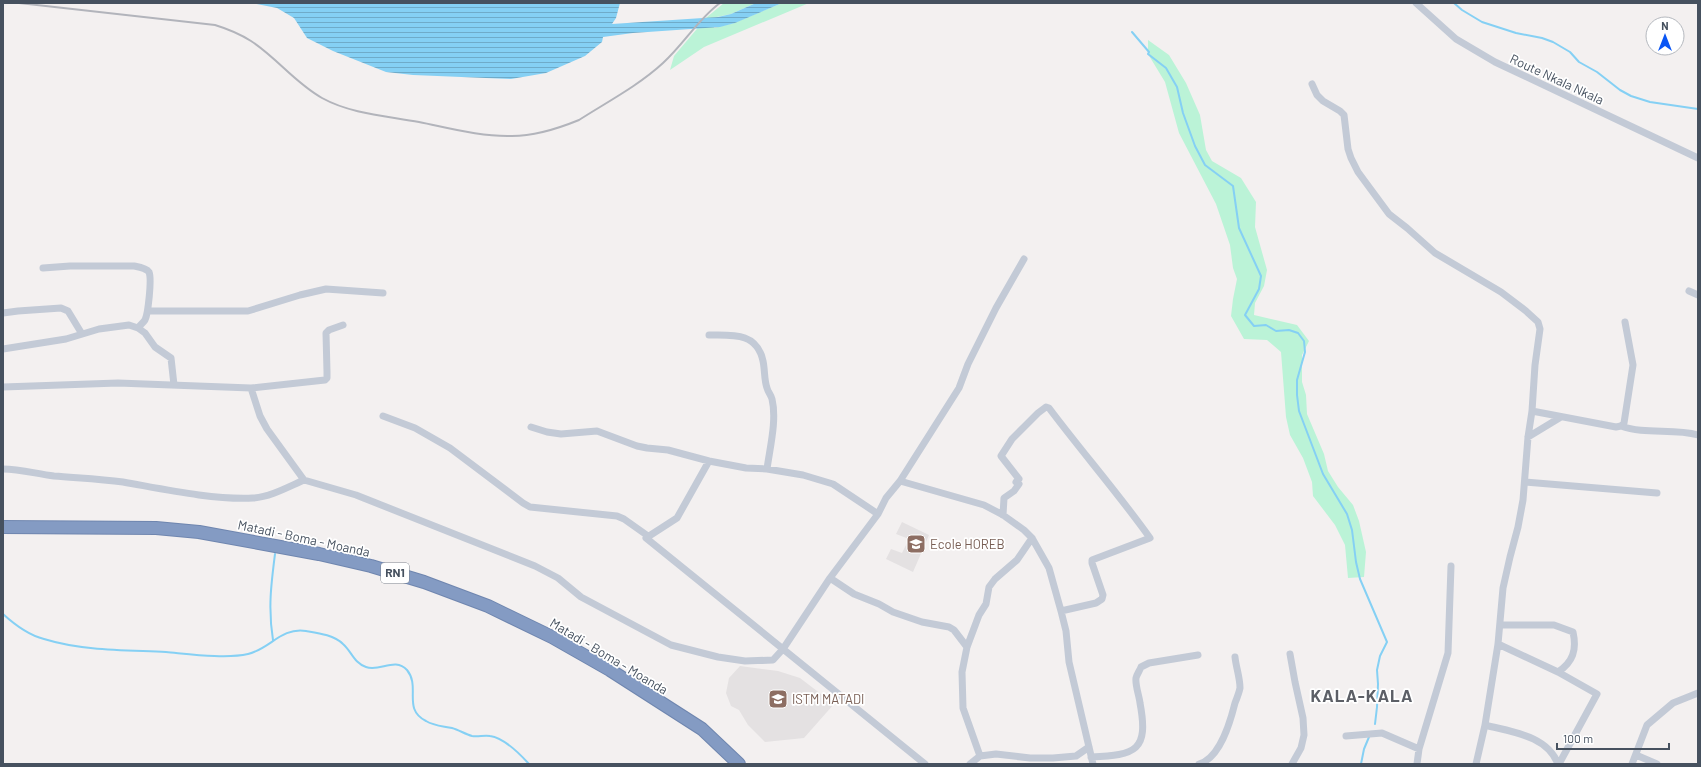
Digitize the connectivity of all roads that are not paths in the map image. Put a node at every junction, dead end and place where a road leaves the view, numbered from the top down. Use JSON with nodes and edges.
{"nodes":[{"id":1,"x":1416,"y":3,"type":"edge"},
{"id":2,"x":1312,"y":84,"type":"dead end"},
{"id":3,"x":1698,"y":158,"type":"edge"},
{"id":4,"x":1024,"y":259,"type":"dead end"},
{"id":5,"x":43,"y":268,"type":"dead end"},
{"id":6,"x":1690,"y":292,"type":"dead end"},
{"id":7,"x":383,"y":293,"type":"dead end"},
{"id":8,"x":1698,"y":295,"type":"edge"},
{"id":9,"x":148,"y":310,"type":"junction"},
{"id":10,"x":3,"y":313,"type":"edge"},
{"id":11,"x":1624,"y":322,"type":"dead end"},
{"id":12,"x":343,"y":325,"type":"dead end"},
{"id":13,"x":138,"y":328,"type":"junction"},
{"id":14,"x":82,"y":334,"type":"junction"},
{"id":15,"x":709,"y":335,"type":"dead end"},
{"id":16,"x":3,"y":349,"type":"edge"},
{"id":17,"x":174,"y":385,"type":"junction"},
{"id":18,"x":3,"y":387,"type":"edge"},
{"id":19,"x":251,"y":388,"type":"junction"},
{"id":20,"x":1532,"y":411,"type":"junction"},
{"id":21,"x":383,"y":416,"type":"dead end"},
{"id":22,"x":1561,"y":417,"type":"junction"},
{"id":23,"x":1620,"y":426,"type":"junction"},
{"id":24,"x":531,"y":427,"type":"dead end"},
{"id":25,"x":1698,"y":435,"type":"edge"},
{"id":26,"x":1528,"y":437,"type":"junction"},
{"id":27,"x":709,"y":461,"type":"junction"},
{"id":28,"x":3,"y":469,"type":"edge"},
{"id":29,"x":767,"y":469,"type":"junction"},
{"id":30,"x":304,"y":480,"type":"junction"},
{"id":31,"x":900,"y":481,"type":"junction"},
{"id":32,"x":1525,"y":482,"type":"junction"},
{"id":33,"x":1657,"y":493,"type":"dead end"},
{"id":34,"x":878,"y":514,"type":"junction"},
{"id":35,"x":1003,"y":515,"type":"junction"},
{"id":36,"x":3,"y":527,"type":"edge"},
{"id":37,"x":646,"y":538,"type":"junction"},
{"id":38,"x":1032,"y":538,"type":"junction"},
{"id":39,"x":1451,"y":566,"type":"dead end"},
{"id":40,"x":830,"y":578,"type":"junction"},
{"id":41,"x":1061,"y":611,"type":"junction"},
{"id":42,"x":1500,"y":625,"type":"junction"},
{"id":43,"x":1498,"y":644,"type":"junction"},
{"id":44,"x":967,"y":647,"type":"junction"},
{"id":45,"x":782,"y":650,"type":"junction"},
{"id":46,"x":1290,"y":654,"type":"dead end"},
{"id":47,"x":1198,"y":655,"type":"dead end"},
{"id":48,"x":1235,"y":657,"type":"dead end"},
{"id":49,"x":1558,"y":672,"type":"junction"},
{"id":50,"x":1698,"y":693,"type":"edge"},
{"id":51,"x":1485,"y":725,"type":"junction"},
{"id":52,"x":1346,"y":736,"type":"dead end"},
{"id":53,"x":1089,"y":747,"type":"junction"},
{"id":54,"x":1419,"y":749,"type":"junction"},
{"id":55,"x":1636,"y":755,"type":"junction"},
{"id":56,"x":980,"y":756,"type":"junction"},
{"id":57,"x":1092,"y":761,"type":"edge"},
{"id":58,"x":739,"y":764,"type":"edge"},
{"id":59,"x":925,"y":764,"type":"edge"},
{"id":60,"x":970,"y":764,"type":"edge"},
{"id":61,"x":1199,"y":764,"type":"edge"},
{"id":62,"x":1292,"y":764,"type":"edge"},
{"id":63,"x":1417,"y":764,"type":"edge"},
{"id":64,"x":1476,"y":764,"type":"edge"},
{"id":65,"x":1558,"y":764,"type":"edge"},
{"id":66,"x":1632,"y":764,"type":"edge"},
{"id":67,"x":1657,"y":764,"type":"edge"}],
"edges":[{"from":1,"to":3,"type":"street","name":"Route Nkala Nkala"},
{"from":2,"to":20,"type":"street"},
{"from":4,"to":31,"type":"street"},
{"from":5,"to":9,"type":"street"},
{"from":6,"to":8,"type":"street"},
{"from":7,"to":9,"type":"street"},
{"from":9,"to":13,"type":"street"},
{"from":10,"to":14,"type":"street"},
{"from":11,"to":23,"type":"street"},
{"from":12,"to":19,"type":"street"},
{"from":13,"to":14,"type":"street"},
{"from":13,"to":17,"type":"street"},
{"from":14,"to":16,"type":"street"},
{"from":15,"to":29,"type":"street"},
{"from":17,"to":18,"type":"street"},
{"from":17,"to":19,"type":"street"},
{"from":19,"to":30,"type":"street"},
{"from":20,"to":22,"type":"street"},
{"from":20,"to":26,"type":"street"},
{"from":21,"to":37,"type":"street"},
{"from":22,"to":23,"type":"street"},
{"from":22,"to":26,"type":"street"},
{"from":23,"to":25,"type":"street"},
{"from":24,"to":27,"type":"street"},
{"from":26,"to":32,"type":"street"},
{"from":27,"to":29,"type":"street"},
{"from":27,"to":37,"type":"street"},
{"from":28,"to":30,"type":"street"},
{"from":29,"to":34,"type":"street"},
{"from":30,"to":45,"type":"street"},
{"from":31,"to":34,"type":"street"},
{"from":31,"to":35,"type":"street"},
{"from":32,"to":33,"type":"street"},
{"from":32,"to":42,"type":"street"},
{"from":34,"to":40,"type":"street"},
{"from":35,"to":38,"type":"street"},
{"from":35,"to":41,"type":"street"},
{"from":36,"to":58,"type":"highway","name":"Matadi - Boma - Moanda","number":"RN1"},
{"from":37,"to":45,"type":"street"},
{"from":38,"to":41,"type":"street"},
{"from":38,"to":44,"type":"street"},
{"from":39,"to":54,"type":"street"},
{"from":40,"to":44,"type":"street"},
{"from":40,"to":45,"type":"street"},
{"from":41,"to":53,"type":"street"},
{"from":42,"to":43,"type":"street"},
{"from":42,"to":49,"type":"street"},
{"from":43,"to":49,"type":"street"},
{"from":43,"to":51,"type":"street"},
{"from":44,"to":56,"type":"street"},
{"from":45,"to":59,"type":"street"},
{"from":46,"to":62,"type":"street"},
{"from":47,"to":57,"type":"street"},
{"from":48,"to":61,"type":"street"},
{"from":49,"to":65,"type":"street"},
{"from":50,"to":55,"type":"street"},
{"from":51,"to":64,"type":"street"},
{"from":51,"to":65,"type":"street"},
{"from":52,"to":54,"type":"street"},
{"from":53,"to":56,"type":"street"},
{"from":53,"to":57,"type":"street"},
{"from":54,"to":63,"type":"street"},
{"from":55,"to":66,"type":"street"},
{"from":55,"to":67,"type":"street"},
{"from":56,"to":60,"type":"street"}]}
